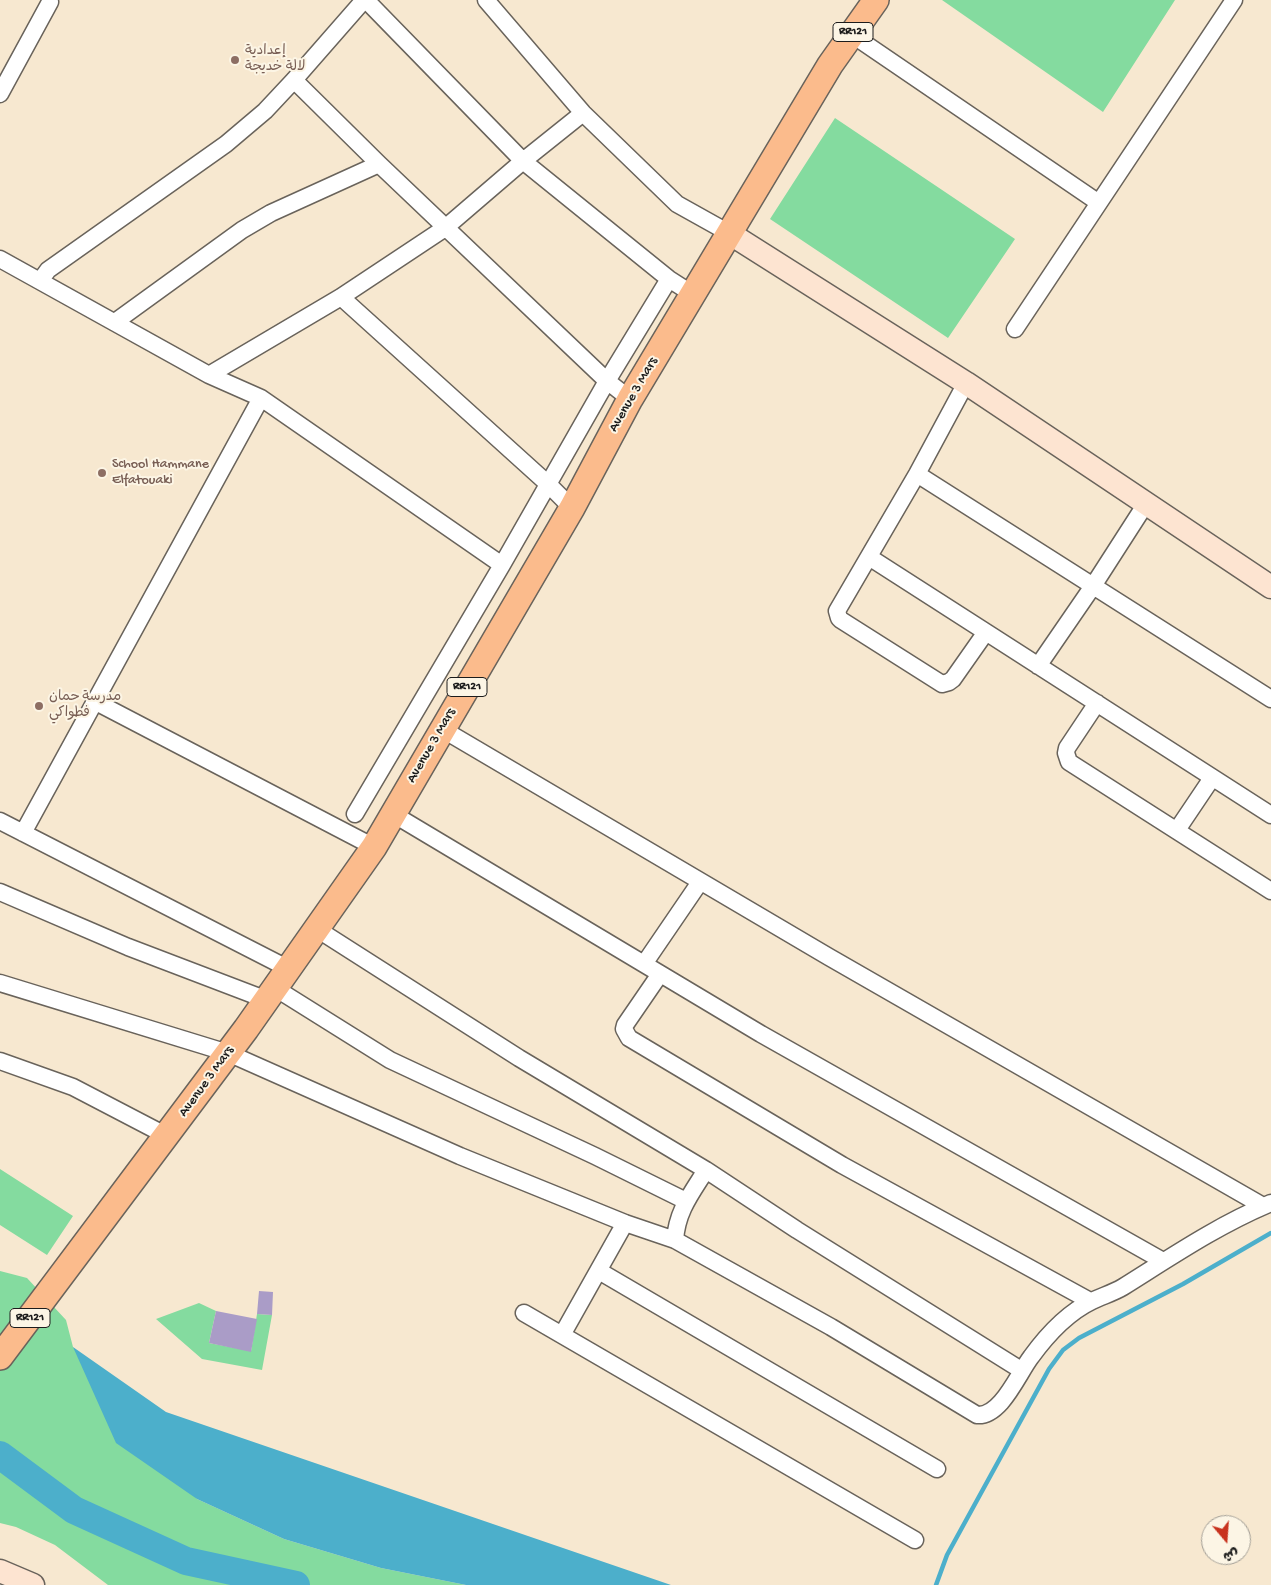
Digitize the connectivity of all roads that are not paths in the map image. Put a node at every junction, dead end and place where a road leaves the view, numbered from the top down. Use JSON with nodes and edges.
{"nodes":[{"id":1,"x":365,"y":0,"type":"edge"},
{"id":2,"x":486,"y":0,"type":"edge"},
{"id":3,"x":876,"y":0,"type":"edge"},
{"id":4,"x":1234,"y":0,"type":"edge"},
{"id":5,"x":50,"y":2,"type":"dead end"},
{"id":6,"x":851,"y":34,"type":"junction"},
{"id":7,"x":294,"y":80,"type":"junction"},
{"id":8,"x":0,"y":94,"type":"edge"},
{"id":9,"x":583,"y":113,"type":"junction"},
{"id":10,"x":523,"y":161,"type":"junction"},
{"id":11,"x":378,"y":164,"type":"junction"},
{"id":12,"x":1099,"y":203,"type":"junction"},
{"id":13,"x":445,"y":228,"type":"junction"},
{"id":14,"x":729,"y":234,"type":"junction"},
{"id":15,"x":0,"y":259,"type":"edge"},
{"id":16,"x":669,"y":279,"type":"junction"},
{"id":17,"x":40,"y":281,"type":"junction"},
{"id":18,"x":694,"y":294,"type":"junction"},
{"id":19,"x":341,"y":297,"type":"junction"},
{"id":20,"x":115,"y":322,"type":"junction"},
{"id":21,"x":1015,"y":330,"type":"dead end"},
{"id":22,"x":209,"y":375,"type":"junction"},
{"id":23,"x":607,"y":381,"type":"junction"},
{"id":24,"x":966,"y":382,"type":"junction"},
{"id":25,"x":260,"y":398,"type":"junction"},
{"id":26,"x":630,"y":399,"type":"junction"},
{"id":27,"x":917,"y":474,"type":"junction"},
{"id":28,"x":548,"y":484,"type":"junction"},
{"id":29,"x":1147,"y":502,"type":"junction"},
{"id":30,"x":572,"y":508,"type":"junction"},
{"id":31,"x":868,"y":557,"type":"junction"},
{"id":32,"x":502,"y":565,"type":"junction"},
{"id":33,"x":1093,"y":586,"type":"junction"},
{"id":34,"x":1271,"y":587,"type":"edge"},
{"id":35,"x":986,"y":632,"type":"junction"},
{"id":36,"x":1038,"y":666,"type":"junction"},
{"id":37,"x":1271,"y":699,"type":"edge"},
{"id":38,"x":96,"y":702,"type":"junction"},
{"id":39,"x":1097,"y":703,"type":"junction"},
{"id":40,"x":442,"y":729,"type":"junction"},
{"id":41,"x":1212,"y":778,"type":"junction"},
{"id":42,"x":355,"y":814,"type":"dead end"},
{"id":43,"x":393,"y":814,"type":"junction"},
{"id":44,"x":1271,"y":815,"type":"edge"},
{"id":45,"x":0,"y":821,"type":"edge"},
{"id":46,"x":1177,"y":830,"type":"junction"},
{"id":47,"x":23,"y":834,"type":"junction"},
{"id":48,"x":374,"y":847,"type":"junction"},
{"id":49,"x":700,"y":882,"type":"junction"},
{"id":50,"x":0,"y":892,"type":"edge"},
{"id":51,"x":1271,"y":892,"type":"edge"},
{"id":52,"x":317,"y":929,"type":"junction"},
{"id":53,"x":644,"y":964,"type":"junction"},
{"id":54,"x":660,"y":974,"type":"junction"},
{"id":55,"x":0,"y":983,"type":"edge"},
{"id":56,"x":277,"y":986,"type":"junction"},
{"id":57,"x":228,"y":1054,"type":"junction"},
{"id":58,"x":0,"y":1061,"type":"edge"},
{"id":59,"x":167,"y":1136,"type":"junction"},
{"id":60,"x":706,"y":1170,"type":"junction"},
{"id":61,"x":686,"y":1201,"type":"junction"},
{"id":62,"x":1267,"y":1205,"type":"edge"},
{"id":63,"x":625,"y":1223,"type":"junction"},
{"id":64,"x":674,"y":1240,"type":"junction"},
{"id":65,"x":1163,"y":1260,"type":"junction"},
{"id":66,"x":598,"y":1271,"type":"junction"},
{"id":67,"x":1090,"y":1301,"type":"junction"},
{"id":68,"x":524,"y":1313,"type":"dead end"},
{"id":69,"x":562,"y":1335,"type":"junction"},
{"id":70,"x":0,"y":1357,"type":"edge"},
{"id":71,"x":1021,"y":1370,"type":"junction"},
{"id":72,"x":936,"y":1470,"type":"dead end"},
{"id":73,"x":915,"y":1540,"type":"dead end"}],
"edges":[{"from":1,"to":7,"type":"street"},
{"from":1,"to":10,"type":"street"},
{"from":2,"to":9,"type":"street"},
{"from":3,"to":6,"type":"main road","name":"Avenue 3 Mars","number":"RR121"},
{"from":4,"to":12,"type":"street"},
{"from":5,"to":8,"type":"street"},
{"from":6,"to":12,"type":"street"},
{"from":6,"to":14,"type":"main road","name":"Avenue 3 Mars","number":"RR121"},
{"from":7,"to":11,"type":"street"},
{"from":7,"to":17,"type":"street"},
{"from":9,"to":10,"type":"street"},
{"from":9,"to":14,"type":"street"},
{"from":10,"to":13,"type":"street"},
{"from":10,"to":16,"type":"street"},
{"from":11,"to":13,"type":"street"},
{"from":11,"to":20,"type":"street"},
{"from":12,"to":21,"type":"street"},
{"from":13,"to":19,"type":"street"},
{"from":13,"to":23,"type":"street"},
{"from":14,"to":18,"type":"main road","name":"Avenue 3 Mars","number":"RR121"},
{"from":14,"to":24,"type":"street"},
{"from":15,"to":17,"type":"street"},
{"from":16,"to":18,"type":"street"},
{"from":16,"to":23,"type":"street"},
{"from":17,"to":20,"type":"street"},
{"from":18,"to":26,"type":"main road","name":"Avenue 3 Mars","number":"RR121"},
{"from":19,"to":22,"type":"street"},
{"from":19,"to":28,"type":"street"},
{"from":20,"to":22,"type":"street"},
{"from":22,"to":25,"type":"street"},
{"from":23,"to":26,"type":"street"},
{"from":23,"to":28,"type":"street"},
{"from":24,"to":27,"type":"street"},
{"from":24,"to":29,"type":"street"},
{"from":25,"to":32,"type":"street"},
{"from":25,"to":38,"type":"street"},
{"from":26,"to":30,"type":"main road","name":"Avenue 3 Mars","number":"RR121"},
{"from":27,"to":31,"type":"street"},
{"from":27,"to":33,"type":"street"},
{"from":28,"to":30,"type":"street"},
{"from":28,"to":32,"type":"street"},
{"from":29,"to":33,"type":"street"},
{"from":29,"to":34,"type":"street"},
{"from":30,"to":40,"type":"main road","name":"Avenue 3 Mars","number":"RR121"},
{"from":31,"to":35,"type":"street"},
{"from":31,"to":35,"type":"street"},
{"from":32,"to":42,"type":"street"},
{"from":33,"to":36,"type":"street"},
{"from":33,"to":37,"type":"street"},
{"from":35,"to":36,"type":"street"},
{"from":36,"to":39,"type":"street"},
{"from":38,"to":47,"type":"street"},
{"from":38,"to":48,"type":"street"},
{"from":39,"to":41,"type":"street"},
{"from":39,"to":46,"type":"street"},
{"from":40,"to":43,"type":"main road","name":"Avenue 3 Mars","number":"RR121"},
{"from":40,"to":49,"type":"street"},
{"from":41,"to":44,"type":"street"},
{"from":41,"to":46,"type":"street"},
{"from":43,"to":48,"type":"main road","name":"Avenue 3 Mars","number":"RR121"},
{"from":43,"to":53,"type":"street"},
{"from":45,"to":47,"type":"street"},
{"from":46,"to":51,"type":"street"},
{"from":47,"to":56,"type":"street"},
{"from":48,"to":52,"type":"main road","name":"Avenue 3 Mars","number":"RR121"},
{"from":49,"to":53,"type":"street"},
{"from":49,"to":62,"type":"street"},
{"from":50,"to":56,"type":"street"},
{"from":52,"to":56,"type":"main road","name":"Avenue 3 Mars","number":"RR121"},
{"from":52,"to":60,"type":"street"},
{"from":53,"to":54,"type":"street"},
{"from":54,"to":65,"type":"street"},
{"from":54,"to":67,"type":"street"},
{"from":55,"to":57,"type":"street"},
{"from":56,"to":57,"type":"main road","name":"Avenue 3 Mars","number":"RR121"},
{"from":56,"to":61,"type":"street"},
{"from":57,"to":59,"type":"main road","name":"Avenue 3 Mars","number":"RR121"},
{"from":57,"to":63,"type":"street"},
{"from":58,"to":59,"type":"street"},
{"from":59,"to":70,"type":"main road","name":"Avenue 3 Mars","number":"RR121"},
{"from":60,"to":61,"type":"street"},
{"from":60,"to":71,"type":"street"},
{"from":61,"to":64,"type":"street"},
{"from":62,"to":65,"type":"street"},
{"from":63,"to":64,"type":"street"},
{"from":63,"to":66,"type":"street"},
{"from":64,"to":71,"type":"street"},
{"from":65,"to":67,"type":"street"},
{"from":66,"to":69,"type":"street"},
{"from":66,"to":72,"type":"street"},
{"from":67,"to":71,"type":"street"},
{"from":68,"to":69,"type":"street"},
{"from":69,"to":73,"type":"street"}]}
